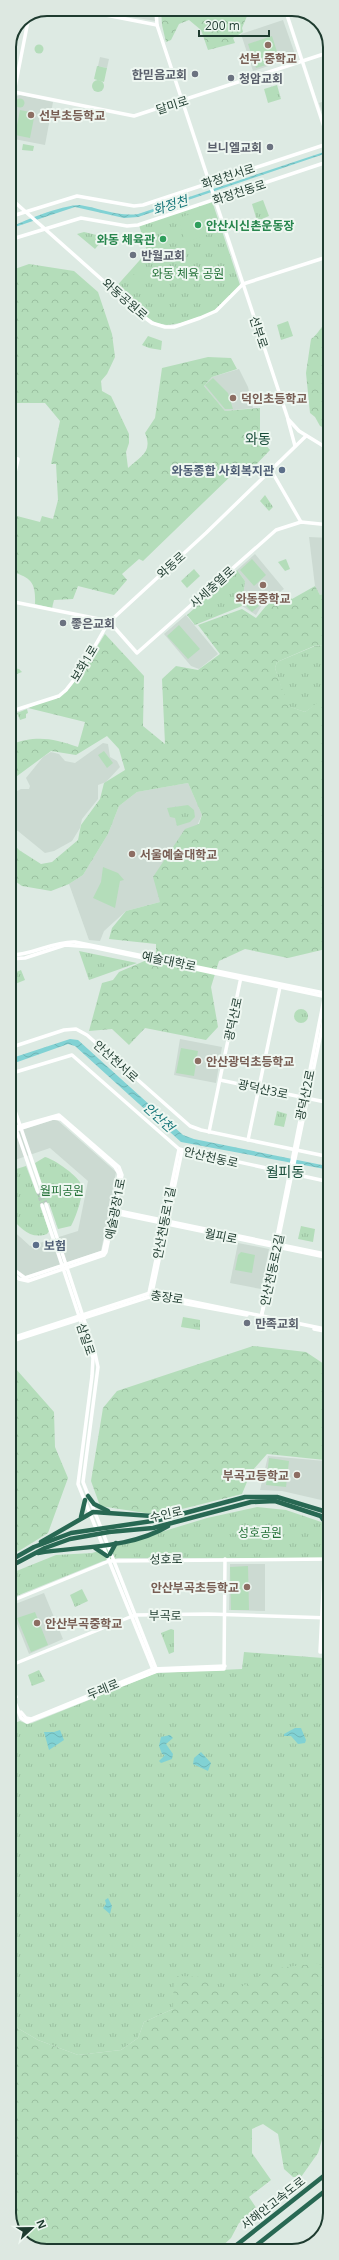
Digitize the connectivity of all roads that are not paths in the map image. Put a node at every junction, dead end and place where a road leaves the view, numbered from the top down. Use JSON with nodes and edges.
{"nodes":[{"id":1,"x":111,"y":16,"type":"edge"},
{"id":2,"x":156,"y":16,"type":"edge"},
{"id":3,"x":287,"y":16,"type":"edge"},
{"id":4,"x":28,"y":23,"type":"edge"},
{"id":5,"x":157,"y":25,"type":"junction"},
{"id":6,"x":323,"y":54,"type":"edge"},
{"id":7,"x":302,"y":61,"type":"junction"},
{"id":8,"x":16,"y":82,"type":"edge"},
{"id":9,"x":16,"y":92,"type":"edge"},
{"id":10,"x":182,"y":101,"type":"junction"},
{"id":11,"x":323,"y":126,"type":"edge"},
{"id":12,"x":323,"y":146,"type":"edge"},
{"id":13,"x":323,"y":164,"type":"edge"},
{"id":14,"x":210,"y":184,"type":"junction"},
{"id":15,"x":214,"y":198,"type":"junction"},
{"id":16,"x":16,"y":203,"type":"edge"},
{"id":17,"x":26,"y":212,"type":"junction"},
{"id":18,"x":16,"y":215,"type":"edge"},
{"id":19,"x":45,"y":228,"type":"junction"},
{"id":20,"x":16,"y":238,"type":"edge"},
{"id":21,"x":323,"y":258,"type":"edge"},
{"id":22,"x":243,"y":284,"type":"junction"},
{"id":23,"x":288,"y":419,"type":"junction"},
{"id":24,"x":306,"y":436,"type":"junction"},
{"id":25,"x":295,"y":446,"type":"junction"},
{"id":26,"x":323,"y":446,"type":"edge"},
{"id":27,"x":16,"y":459,"type":"edge"},
{"id":28,"x":16,"y":468,"type":"edge"},
{"id":29,"x":271,"y":470,"type":"junction"},
{"id":30,"x":301,"y":522,"type":"junction"},
{"id":31,"x":323,"y":524,"type":"edge"},
{"id":32,"x":16,"y":603,"type":"edge"},
{"id":33,"x":108,"y":623,"type":"junction"},
{"id":34,"x":16,"y":710,"type":"edge"},
{"id":35,"x":16,"y":956,"type":"edge"},
{"id":36,"x":16,"y":959,"type":"edge"},
{"id":37,"x":241,"y":977,"type":"junction"},
{"id":38,"x":280,"y":987,"type":"junction"},
{"id":39,"x":323,"y":994,"type":"edge"},
{"id":40,"x":323,"y":994,"type":"edge"},
{"id":41,"x":323,"y":1018,"type":"edge"},
{"id":42,"x":16,"y":1046,"type":"edge"},
{"id":43,"x":16,"y":1072,"type":"edge"},
{"id":44,"x":220,"y":1080,"type":"junction"},
{"id":45,"x":259,"y":1088,"type":"junction"},
{"id":46,"x":306,"y":1098,"type":"junction"},
{"id":47,"x":323,"y":1102,"type":"edge"},
{"id":48,"x":16,"y":1115,"type":"edge"},
{"id":49,"x":20,"y":1127,"type":"junction"},
{"id":50,"x":16,"y":1128,"type":"joint"},
{"id":51,"x":210,"y":1132,"type":"junction"},
{"id":52,"x":248,"y":1140,"type":"junction"},
{"id":53,"x":180,"y":1150,"type":"junction"},
{"id":54,"x":295,"y":1152,"type":"junction"},
{"id":55,"x":323,"y":1156,"type":"edge"},
{"id":56,"x":291,"y":1172,"type":"junction"},
{"id":57,"x":323,"y":1180,"type":"edge"},
{"id":58,"x":44,"y":1204,"type":"tunnel mouth"},
{"id":59,"x":114,"y":1212,"type":"junction"},
{"id":60,"x":165,"y":1223,"type":"junction"},
{"id":61,"x":276,"y":1246,"type":"junction"},
{"id":62,"x":323,"y":1254,"type":"edge"},
{"id":63,"x":323,"y":1256,"type":"edge"},
{"id":64,"x":65,"y":1267,"type":"junction"},
{"id":65,"x":16,"y":1271,"type":"edge"},
{"id":66,"x":16,"y":1276,"type":"edge"},
{"id":67,"x":151,"y":1295,"type":"junction"},
{"id":68,"x":81,"y":1317,"type":"junction"},
{"id":69,"x":261,"y":1317,"type":"junction"},
{"id":70,"x":323,"y":1330,"type":"edge"},
{"id":71,"x":16,"y":1338,"type":"edge"},
{"id":72,"x":86,"y":1498,"type":"junction"},
{"id":73,"x":323,"y":1511,"type":"edge"},
{"id":74,"x":92,"y":1512,"type":"junction"},
{"id":75,"x":111,"y":1512,"type":"junction"},
{"id":76,"x":320,"y":1512,"type":"junction"},
{"id":77,"x":323,"y":1512,"type":"edge"},
{"id":78,"x":323,"y":1514,"type":"edge"},
{"id":79,"x":81,"y":1517,"type":"junction"},
{"id":80,"x":171,"y":1517,"type":"junction"},
{"id":81,"x":323,"y":1517,"type":"edge"},
{"id":82,"x":174,"y":1523,"type":"junction"},
{"id":83,"x":116,"y":1543,"type":"junction"},
{"id":84,"x":104,"y":1546,"type":"junction"},
{"id":85,"x":34,"y":1547,"type":"junction"},
{"id":86,"x":94,"y":1548,"type":"junction"},
{"id":87,"x":32,"y":1554,"type":"junction"},
{"id":88,"x":16,"y":1557,"type":"edge"},
{"id":89,"x":110,"y":1558,"type":"junction"},
{"id":90,"x":323,"y":1558,"type":"edge"},
{"id":91,"x":225,"y":1559,"type":"junction"},
{"id":92,"x":16,"y":1563,"type":"edge"},
{"id":93,"x":16,"y":1599,"type":"edge"},
{"id":94,"x":133,"y":1615,"type":"junction"},
{"id":95,"x":226,"y":1615,"type":"junction"},
{"id":96,"x":323,"y":1618,"type":"edge"},
{"id":97,"x":16,"y":1663,"type":"edge"},
{"id":98,"x":155,"y":1670,"type":"junction"},
{"id":99,"x":16,"y":1698,"type":"edge"},
{"id":100,"x":16,"y":1705,"type":"edge"},
{"id":101,"x":323,"y":2177,"type":"edge"},
{"id":102,"x":323,"y":2193,"type":"edge"},
{"id":103,"x":238,"y":2244,"type":"edge"},
{"id":104,"x":258,"y":2244,"type":"edge"}],
"edges":[{"from":1,"to":5,"type":"street"},
{"from":2,"to":5,"type":"street"},
{"from":3,"to":7,"type":"street"},
{"from":4,"to":8,"type":"street"},
{"from":5,"to":10,"type":"street"},
{"from":6,"to":7,"type":"street","name":"달미로"},
{"from":7,"to":10,"type":"street","name":"달미로"},
{"from":7,"to":11,"type":"street"},
{"from":9,"to":10,"type":"street","name":"달미로"},
{"from":10,"to":14,"type":"street"},
{"from":12,"to":14,"type":"street","name":"화정천서로"},
{"from":13,"to":15,"type":"street","name":"화정천동로"},
{"from":14,"to":15,"type":"street","name":"선부로"},
{"from":14,"to":17,"type":"street","name":"화정천서로"},
{"from":15,"to":19,"type":"street","name":"화정천동로"},
{"from":15,"to":22,"type":"street","name":"선부로"},
{"from":16,"to":17,"type":"street"},
{"from":17,"to":18,"type":"street","name":"화정천서로"},
{"from":17,"to":19,"type":"street","name":"와동공원로"},
{"from":19,"to":20,"type":"street","name":"화정천동로"},
{"from":19,"to":22,"type":"street","name":"와동공원로"},
{"from":21,"to":22,"type":"street","name":"와동공원로"},
{"from":22,"to":23,"type":"street","name":"선부로"},
{"from":23,"to":24,"type":"street","name":"선부로"},
{"from":23,"to":25,"type":"street"},
{"from":24,"to":25,"type":"street","name":"와동로"},
{"from":24,"to":26,"type":"street","name":"선부로"},
{"from":25,"to":29,"type":"street","name":"와동로"},
{"from":27,"to":28,"type":"street"},
{"from":29,"to":30,"type":"street"},
{"from":29,"to":33,"type":"street","name":"와동로"},
{"from":30,"to":31,"type":"street","name":"사세충열로"},
{"from":30,"to":33,"type":"street","name":"사세충열로"},
{"from":32,"to":33,"type":"street"},
{"from":33,"to":34,"type":"street","name":"보화1로"},
{"from":35,"to":37,"type":"street","name":"예술대학로"},
{"from":36,"to":37,"type":"street","name":"예술대학로"},
{"from":37,"to":38,"type":"street","name":"예술대학로"},
{"from":37,"to":39,"type":"street","name":"예술대학로"},
{"from":37,"to":44,"type":"street","name":"광덕산로"},
{"from":38,"to":40,"type":"street","name":"예술대학로"},
{"from":38,"to":45,"type":"street"},
{"from":41,"to":46,"type":"street","name":"광덕산2로"},
{"from":42,"to":51,"type":"street","name":"안산천서로"},
{"from":43,"to":53,"type":"street","name":"안산천동로"},
{"from":44,"to":45,"type":"street","name":"광덕산3로"},
{"from":44,"to":51,"type":"street","name":"광덕산로"},
{"from":45,"to":46,"type":"street","name":"광덕산3로"},
{"from":45,"to":52,"type":"street"},
{"from":46,"to":47,"type":"street","name":"광덕산3로"},
{"from":46,"to":54,"type":"street","name":"광덕산2로"},
{"from":48,"to":49,"type":"street"},
{"from":49,"to":50,"type":"street","name":"예술광장1로"},
{"from":49,"to":50,"type":"street"},
{"from":49,"to":59,"type":"street","name":"예술광장1로"},
{"from":51,"to":52,"type":"street","name":"안산천서로"},
{"from":52,"to":54,"type":"street","name":"안산천서로"},
{"from":53,"to":56,"type":"street","name":"안산천동로"},
{"from":53,"to":60,"type":"street","name":"안산천동로1길"},
{"from":54,"to":55,"type":"street","name":"안산천서로"},
{"from":54,"to":56,"type":"street","name":"광덕산2로"},
{"from":56,"to":57,"type":"street","name":"안산천동로"},
{"from":56,"to":61,"type":"street","name":"안산천동로2길"},
{"from":58,"to":64,"type":"street","name":"삼일로"},
{"from":59,"to":60,"type":"street","name":"월피로"},
{"from":59,"to":64,"type":"street","name":"예술광장1로"},
{"from":60,"to":61,"type":"street","name":"월피로"},
{"from":60,"to":67,"type":"street","name":"안산천동로1길"},
{"from":61,"to":62,"type":"street","name":"월피로"},
{"from":61,"to":63,"type":"street","name":"월피로"},
{"from":61,"to":69,"type":"street","name":"안산천동로2길"},
{"from":64,"to":65,"type":"street","name":"예술광장1로"},
{"from":64,"to":66,"type":"street","name":"예술광장1로"},
{"from":64,"to":68,"type":"street","name":"삼일로"},
{"from":67,"to":68,"type":"street","name":"충장로"},
{"from":67,"to":69,"type":"street","name":"충장로"},
{"from":68,"to":71,"type":"street","name":"충장로"},
{"from":68,"to":72,"type":"street","name":"삼일로"},
{"from":69,"to":70,"type":"street","name":"충장로"},
{"from":72,"to":74,"type":"street","name":"삼일로"},
{"from":72,"to":75,"type":"highway"},
{"from":72,"to":79,"type":"highway"},
{"from":73,"to":76,"type":"highway"},
{"from":74,"to":75,"type":"highway"},
{"from":74,"to":79,"type":"highway"},
{"from":74,"to":84,"type":"street","name":"삼일로"},
{"from":75,"to":80,"type":"highway"},
{"from":76,"to":77,"type":"highway","name":"수인로"},
{"from":76,"to":78,"type":"highway","name":"수인로"},
{"from":76,"to":80,"type":"highway","name":"수인로"},
{"from":76,"to":81,"type":"highway"},
{"from":76,"to":82,"type":"highway","name":"수인로"},
{"from":79,"to":85,"type":"highway"},
{"from":80,"to":85,"type":"highway","name":"수인로"},
{"from":82,"to":83,"type":"highway"},
{"from":82,"to":87,"type":"highway","name":"수인로"},
{"from":83,"to":84,"type":"highway"},
{"from":83,"to":89,"type":"highway"},
{"from":84,"to":86,"type":"highway"},
{"from":84,"to":89,"type":"street","name":"삼일로"},
{"from":85,"to":88,"type":"highway","name":"수인로"},
{"from":86,"to":87,"type":"highway"},
{"from":86,"to":89,"type":"highway"},
{"from":87,"to":92,"type":"highway","name":"수인로"},
{"from":89,"to":91,"type":"street","name":"성호로"},
{"from":89,"to":93,"type":"street","name":"성호로"},
{"from":89,"to":94,"type":"street","name":"삼일로"},
{"from":90,"to":91,"type":"street","name":"성호로"},
{"from":91,"to":95,"type":"street","name":"두레로"},
{"from":94,"to":95,"type":"street","name":"부곡로"},
{"from":94,"to":97,"type":"street","name":"부곡로"},
{"from":94,"to":98,"type":"street","name":"삼일로"},
{"from":95,"to":96,"type":"street","name":"부곡로"},
{"from":95,"to":98,"type":"street","name":"두레로"},
{"from":98,"to":99,"type":"street","name":"두레로"},
{"from":98,"to":100,"type":"street","name":"두레로"},
{"from":101,"to":103,"type":"highway","name":"서해안고속도로"},
{"from":102,"to":104,"type":"highway","name":"서해안고속도로"}]}
